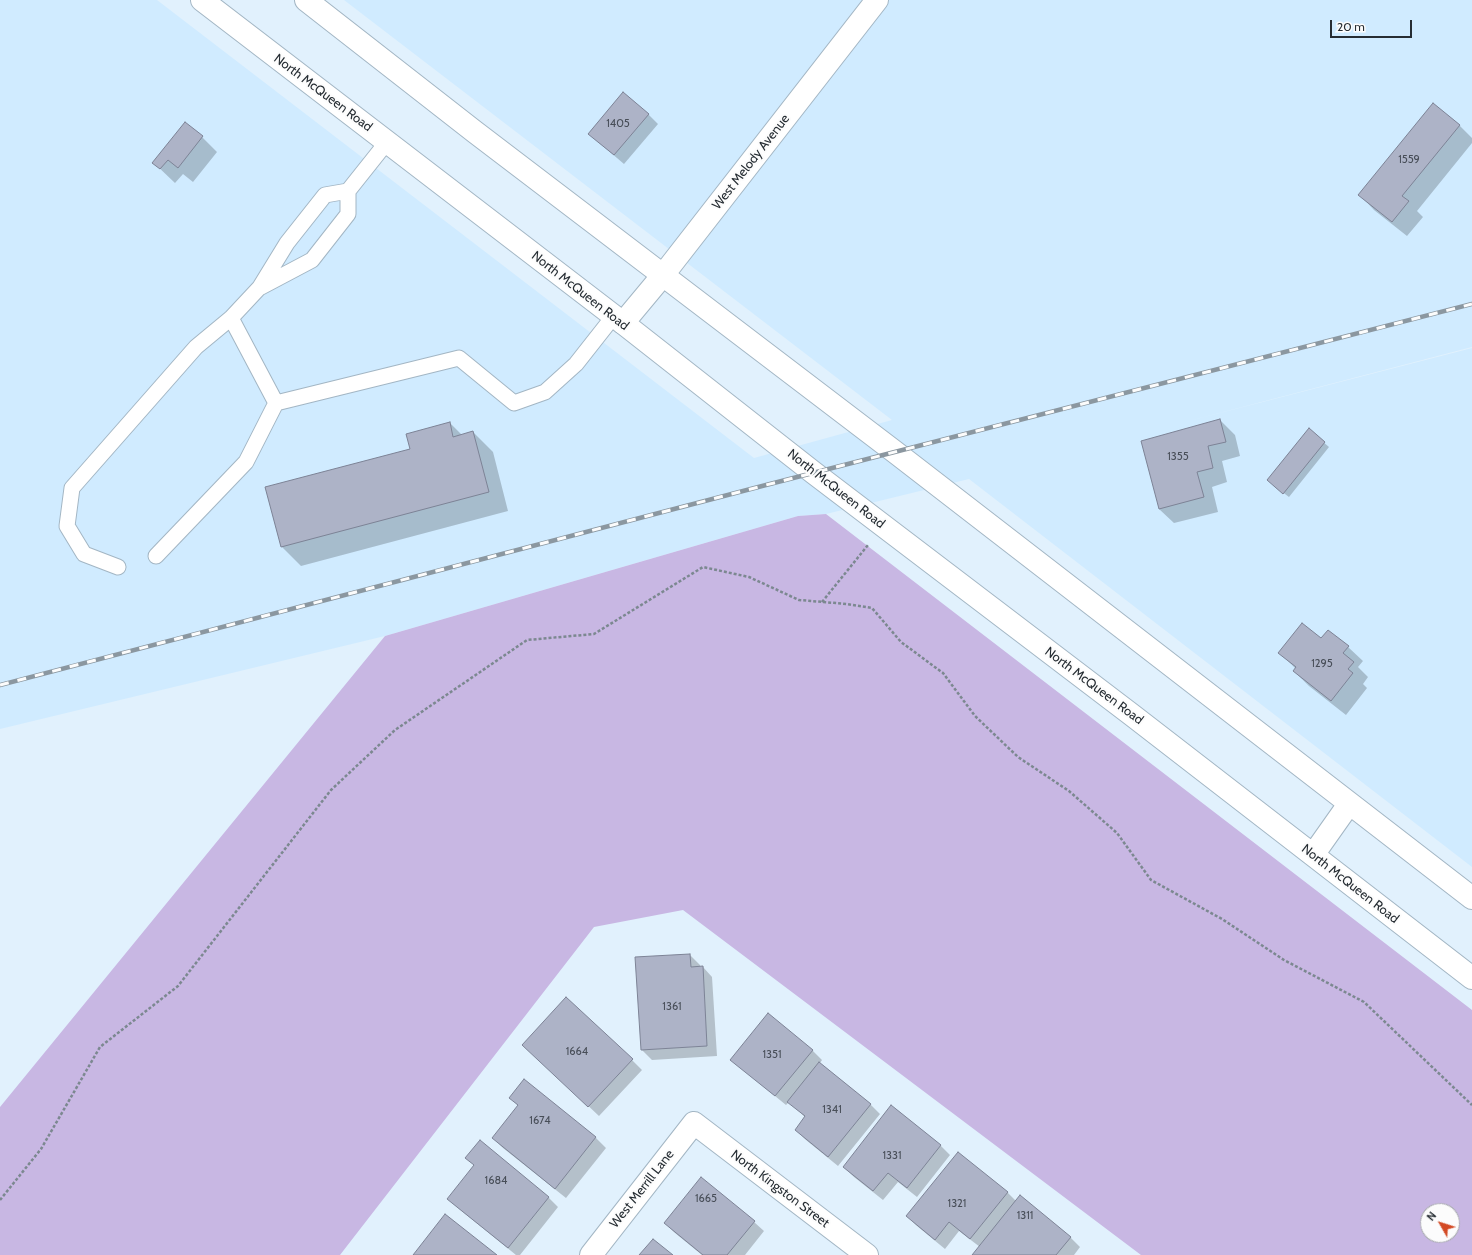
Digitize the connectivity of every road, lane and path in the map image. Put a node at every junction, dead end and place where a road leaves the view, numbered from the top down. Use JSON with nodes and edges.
{"nodes":[{"id":1,"x":202,"y":0,"type":"edge"},
{"id":2,"x":306,"y":0,"type":"edge"},
{"id":3,"x":877,"y":0,"type":"edge"},
{"id":4,"x":387,"y":142,"type":"junction"},
{"id":5,"x":348,"y":192,"type":"junction"},
{"id":6,"x":663,"y":275,"type":"junction"},
{"id":7,"x":260,"y":288,"type":"junction"},
{"id":8,"x":231,"y":318,"type":"junction"},
{"id":9,"x":618,"y":320,"type":"junction"},
{"id":10,"x":276,"y":403,"type":"junction"},
{"id":11,"x":885,"y":527,"type":"junction"},
{"id":12,"x":156,"y":556,"type":"dead end"},
{"id":13,"x":118,"y":567,"type":"dead end"},
{"id":14,"x":822,"y":602,"type":"junction"},
{"id":15,"x":1349,"y":804,"type":"junction"},
{"id":16,"x":1313,"y":855,"type":"junction"},
{"id":17,"x":1472,"y":898,"type":"edge"},
{"id":18,"x":1472,"y":978,"type":"edge"},
{"id":19,"x":1472,"y":1105,"type":"edge"},
{"id":20,"x":694,"y":1123,"type":"joint"},
{"id":21,"x":0,"y":1200,"type":"edge"},
{"id":22,"x":591,"y":1255,"type":"edge"},
{"id":23,"x":867,"y":1255,"type":"edge"}],
"edges":[{"from":1,"to":4,"type":"main road","name":"North McQueen Road"},
{"from":2,"to":6,"type":"main road"},
{"from":3,"to":6,"type":"main road","name":"West Melody Avenue"},
{"from":4,"to":5,"type":"lane"},
{"from":4,"to":9,"type":"main road","name":"North McQueen Road"},
{"from":5,"to":7,"type":"lane"},
{"from":5,"to":7,"type":"lane"},
{"from":6,"to":9,"type":"main road","name":"West Melody Avenue"},
{"from":6,"to":15,"type":"main road"},
{"from":7,"to":8,"type":"lane"},
{"from":8,"to":10,"type":"lane"},
{"from":8,"to":13,"type":"lane"},
{"from":9,"to":10,"type":"lane"},
{"from":9,"to":11,"type":"main road","name":"North McQueen Road"},
{"from":10,"to":12,"type":"lane"},
{"from":11,"to":14,"type":"path"},
{"from":11,"to":16,"type":"main road","name":"North McQueen Road"},
{"from":14,"to":19,"type":"path"},
{"from":14,"to":21,"type":"path"},
{"from":15,"to":16,"type":"main road"},
{"from":15,"to":17,"type":"main road"},
{"from":16,"to":18,"type":"main road","name":"North McQueen Road"},
{"from":20,"to":22,"type":"main road","name":"West Merrill Lane"},
{"from":20,"to":23,"type":"main road","name":"North Kingston Street"}]}
